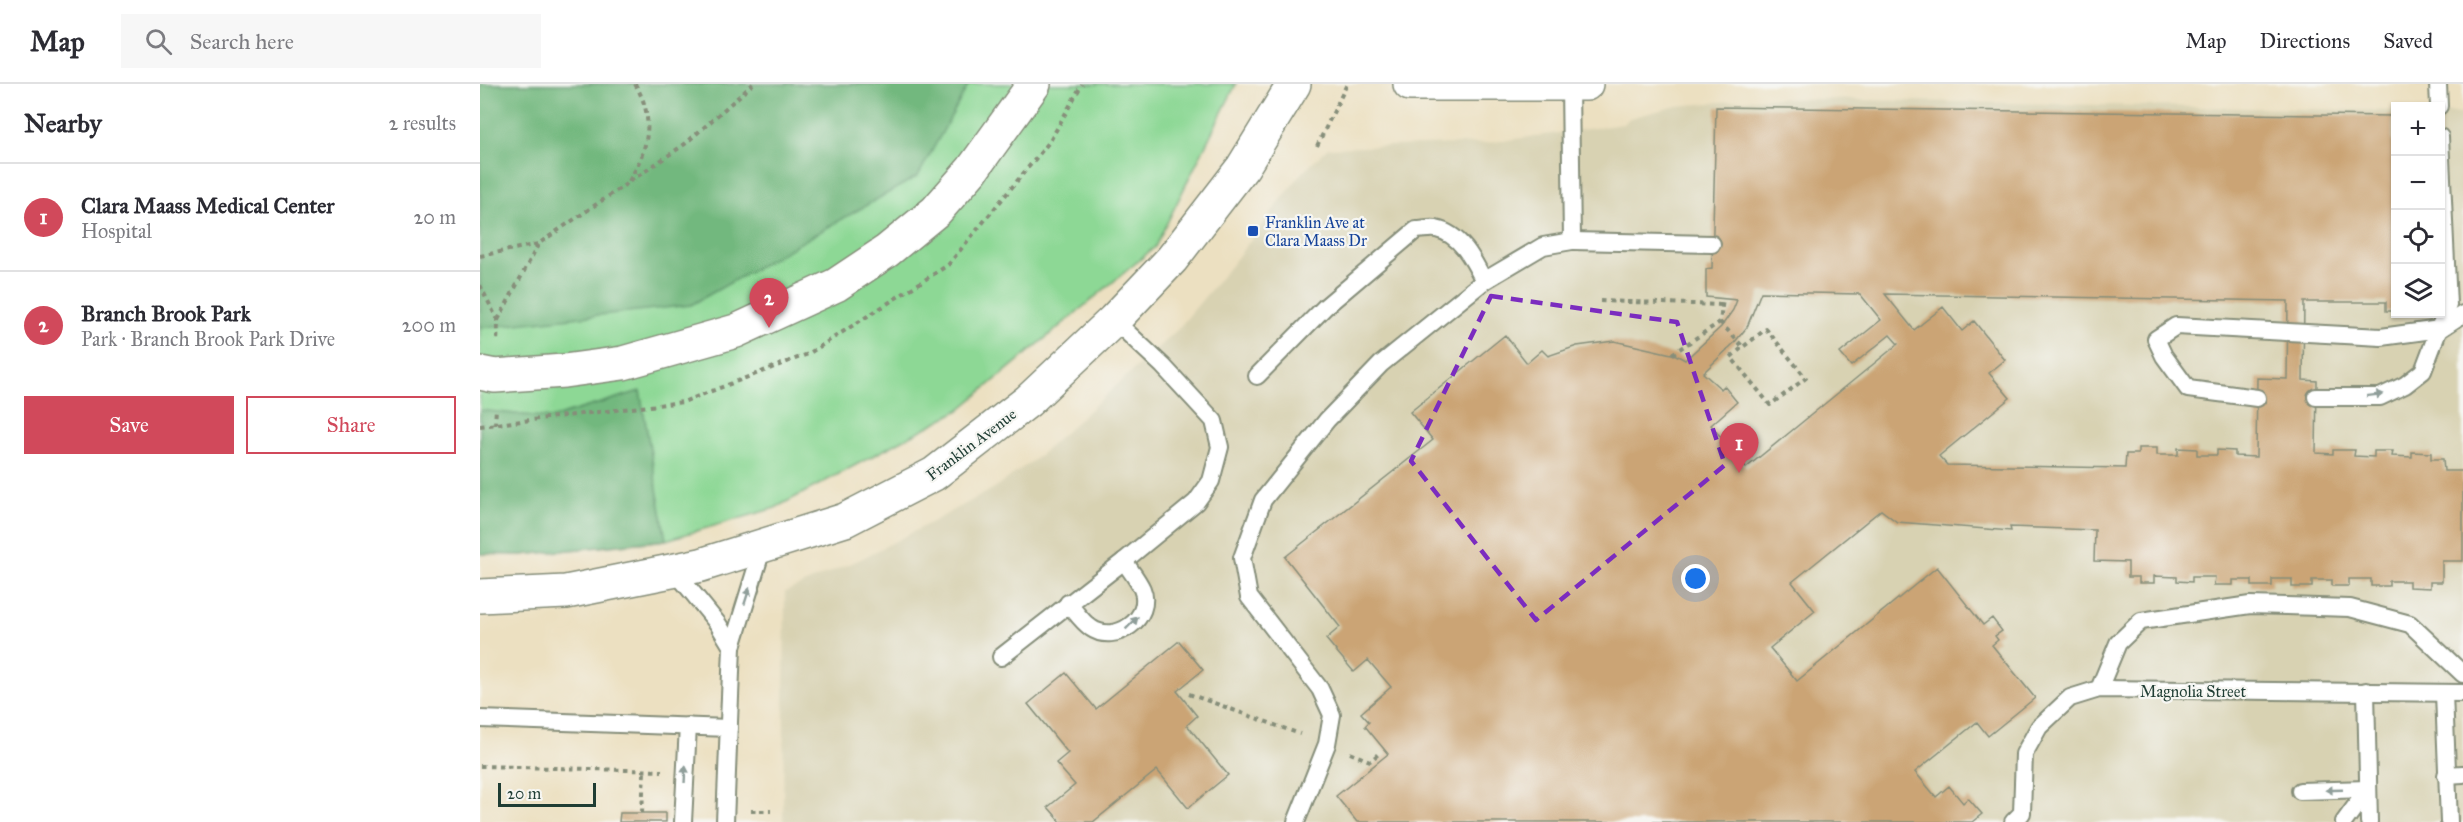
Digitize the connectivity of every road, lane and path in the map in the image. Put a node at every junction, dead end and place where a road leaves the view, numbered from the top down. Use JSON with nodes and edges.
{"nodes":[{"id":1,"x":635,"y":84,"type":"edge"},
{"id":2,"x":753,"y":84,"type":"edge"},
{"id":3,"x":1034,"y":84,"type":"edge"},
{"id":4,"x":1294,"y":84,"type":"edge"},
{"id":5,"x":1347,"y":84,"type":"edge"},
{"id":6,"x":1410,"y":84,"type":"edge"},
{"id":7,"x":2438,"y":84,"type":"edge"},
{"id":8,"x":1578,"y":85,"type":"edge"},
{"id":9,"x":2439,"y":102,"type":"edge"},
{"id":10,"x":1317,"y":146,"type":"dead end"},
{"id":11,"x":2441,"y":156,"type":"edge"},
{"id":12,"x":627,"y":184,"type":"junction"},
{"id":13,"x":1572,"y":242,"type":"junction"},
{"id":14,"x":538,"y":244,"type":"junction"},
{"id":15,"x":1713,"y":244,"type":"dead end"},
{"id":16,"x":480,"y":256,"type":"edge"},
{"id":17,"x":1484,"y":281,"type":"junction"},
{"id":18,"x":1723,"y":299,"type":"dead end"},
{"id":19,"x":1600,"y":301,"type":"dead end"},
{"id":20,"x":1722,"y":305,"type":"junction"},
{"id":21,"x":2463,"y":314,"type":"edge"},
{"id":22,"x":1114,"y":320,"type":"junction"},
{"id":23,"x":498,"y":321,"type":"dead end"},
{"id":24,"x":1720,"y":322,"type":"junction"},
{"id":25,"x":2440,"y":328,"type":"junction"},
{"id":26,"x":1743,"y":347,"type":"junction"},
{"id":27,"x":1672,"y":354,"type":"dead end"},
{"id":28,"x":480,"y":373,"type":"edge"},
{"id":29,"x":1257,"y":376,"type":"dead end"},
{"id":30,"x":2316,"y":397,"type":"dead end"},
{"id":31,"x":2257,"y":398,"type":"dead end"},
{"id":32,"x":764,"y":546,"type":"junction"},
{"id":33,"x":1124,"y":561,"type":"junction"},
{"id":34,"x":674,"y":570,"type":"junction"},
{"id":35,"x":480,"y":596,"type":"edge"},
{"id":36,"x":1068,"y":603,"type":"junction"},
{"id":37,"x":732,"y":647,"type":"junction"},
{"id":38,"x":1000,"y":657,"type":"dead end"},
{"id":39,"x":2463,"y":674,"type":"edge"},
{"id":40,"x":2099,"y":689,"type":"junction"},
{"id":41,"x":2366,"y":691,"type":"junction"},
{"id":42,"x":2444,"y":693,"type":"junction"},
{"id":43,"x":2463,"y":693,"type":"edge"},
{"id":44,"x":1189,"y":694,"type":"dead end"},
{"id":45,"x":480,"y":719,"type":"edge"},
{"id":46,"x":688,"y":726,"type":"junction"},
{"id":47,"x":729,"y":728,"type":"junction"},
{"id":48,"x":1300,"y":734,"type":"dead end"},
{"id":49,"x":1346,"y":752,"type":"dead end"},
{"id":50,"x":1381,"y":752,"type":"dead end"},
{"id":51,"x":480,"y":766,"type":"edge"},
{"id":52,"x":644,"y":771,"type":"junction"},
{"id":53,"x":672,"y":771,"type":"dead end"},
{"id":54,"x":2455,"y":775,"type":"edge"},
{"id":55,"x":2368,"y":789,"type":"junction"},
{"id":56,"x":2300,"y":791,"type":"dead end"},
{"id":57,"x":747,"y":811,"type":"dead end"},
{"id":58,"x":771,"y":811,"type":"dead end"},
{"id":59,"x":642,"y":813,"type":"dead end"},
{"id":60,"x":683,"y":822,"type":"edge"},
{"id":61,"x":725,"y":822,"type":"edge"},
{"id":62,"x":1296,"y":822,"type":"edge"},
{"id":63,"x":2013,"y":822,"type":"edge"},
{"id":64,"x":2344,"y":822,"type":"edge"},
{"id":65,"x":2369,"y":822,"type":"edge"},
{"id":66,"x":2449,"y":822,"type":"edge"}],
"edges":[{"from":1,"to":12,"type":"path"},
{"from":2,"to":12,"type":"path"},
{"from":3,"to":28,"type":"main road"},
{"from":4,"to":22,"type":"main road","name":"Franklin Avenue"},
{"from":5,"to":10,"type":"path"},
{"from":6,"to":8,"type":"main road"},
{"from":7,"to":9,"type":"lane"},
{"from":8,"to":13,"type":"lane"},
{"from":11,"to":25,"type":"lane"},
{"from":12,"to":14,"type":"path"},
{"from":13,"to":15,"type":"lane"},
{"from":13,"to":17,"type":"lane"},
{"from":14,"to":16,"type":"path"},
{"from":14,"to":23,"type":"path"},
{"from":17,"to":29,"type":"lane"},
{"from":17,"to":62,"type":"lane"},
{"from":18,"to":20,"type":"path"},
{"from":19,"to":20,"type":"path"},
{"from":20,"to":24,"type":"path"},
{"from":21,"to":25,"type":"lane"},
{"from":22,"to":32,"type":"main road","name":"Franklin Avenue"},
{"from":22,"to":33,"type":"lane"},
{"from":24,"to":26,"type":"path"},
{"from":24,"to":27,"type":"path"},
{"from":30,"to":25,"type":"lane","one_way":true},
{"from":25,"to":31,"type":"lane"},
{"from":26,"to":26,"type":"path"},
{"from":32,"to":34,"type":"main road","name":"Franklin Avenue"},
{"from":37,"to":32,"type":"lane","one_way":true},
{"from":33,"to":36,"type":"lane"},
{"from":36,"to":33,"type":"lane","one_way":true},
{"from":34,"to":35,"type":"main road","name":"Franklin Avenue"},
{"from":34,"to":37,"type":"lane"},
{"from":36,"to":38,"type":"lane"},
{"from":37,"to":47,"type":"lane"},
{"from":39,"to":40,"type":"lane"},
{"from":40,"to":41,"type":"lane","name":"Magnolia Street"},
{"from":40,"to":63,"type":"lane","name":"Magnolia Street"},
{"from":41,"to":42,"type":"lane","name":"Magnolia Street"},
{"from":41,"to":55,"type":"lane"},
{"from":42,"to":43,"type":"lane","name":"Magnolia Street"},
{"from":42,"to":54,"type":"lane"},
{"from":44,"to":48,"type":"path"},
{"from":45,"to":46,"type":"lane"},
{"from":46,"to":47,"type":"lane"},
{"from":60,"to":46,"type":"lane","one_way":true},
{"from":47,"to":61,"type":"lane"},
{"from":49,"to":50,"type":"path"},
{"from":51,"to":52,"type":"path"},
{"from":52,"to":53,"type":"path"},
{"from":52,"to":59,"type":"path"},
{"from":54,"to":66,"type":"lane"},
{"from":55,"to":56,"type":"lane","one_way":true},
{"from":55,"to":64,"type":"lane"},
{"from":55,"to":65,"type":"lane"},
{"from":57,"to":58,"type":"path"}]}
